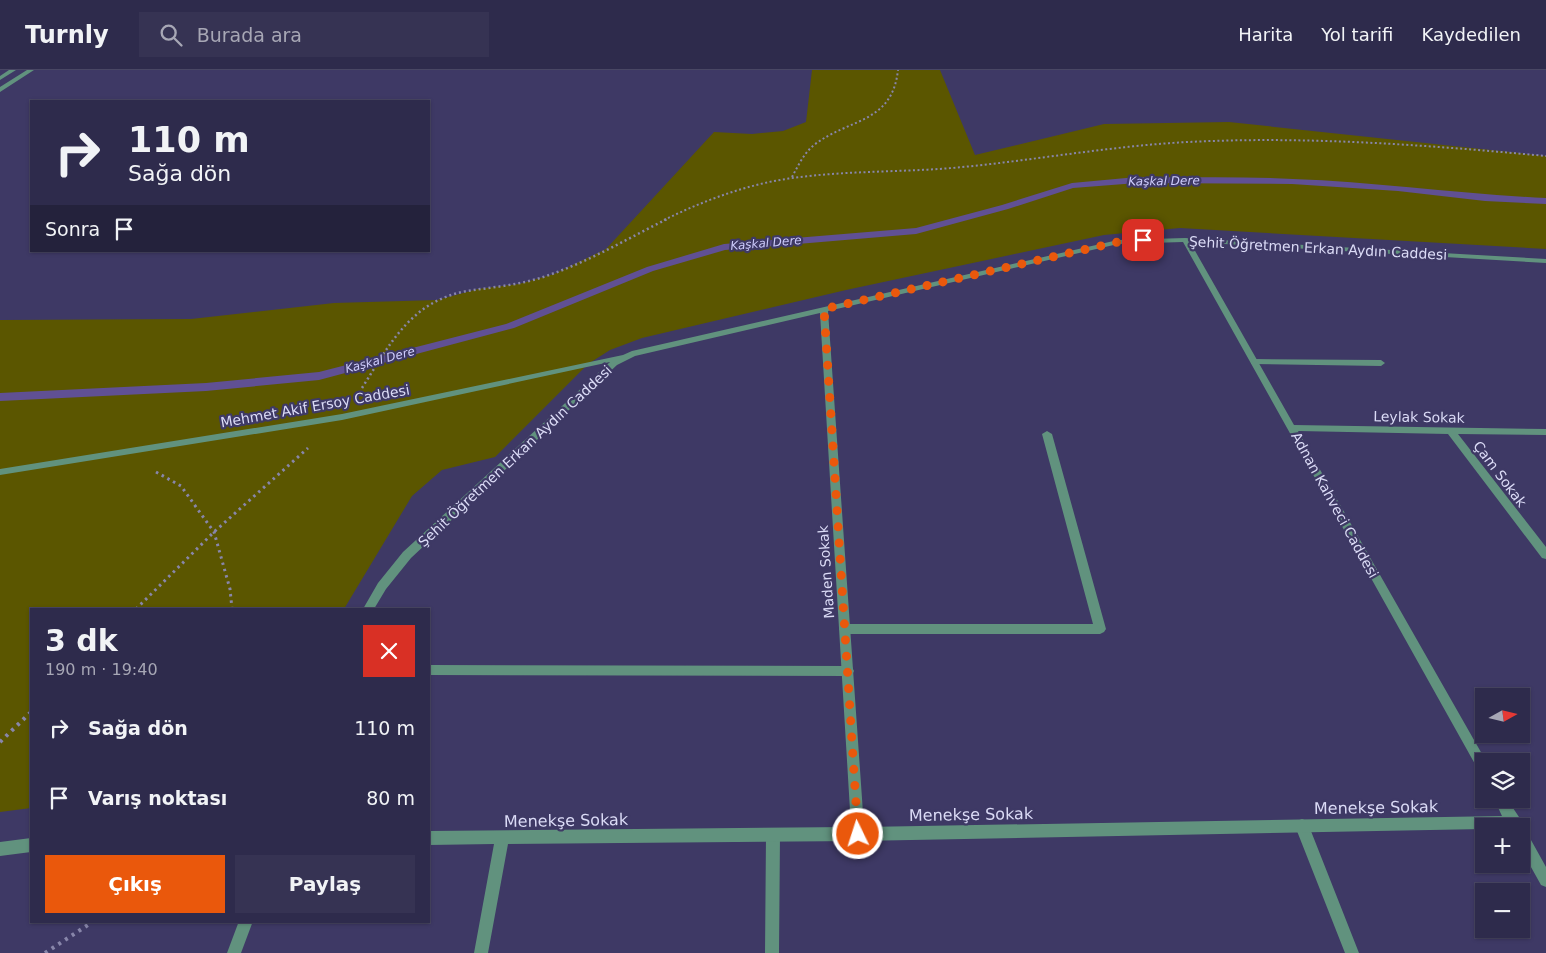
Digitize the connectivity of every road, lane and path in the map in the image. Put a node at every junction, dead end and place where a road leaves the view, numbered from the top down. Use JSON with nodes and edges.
{"nodes":[{"id":1,"x":14,"y":70,"type":"edge"},
{"id":2,"x":31,"y":70,"type":"edge"},
{"id":3,"x":898,"y":70,"type":"edge"},
{"id":4,"x":0,"y":78,"type":"edge"},
{"id":5,"x":0,"y":90,"type":"edge"},
{"id":6,"x":1546,"y":156,"type":"edge"},
{"id":7,"x":792,"y":178,"type":"junction"},
{"id":8,"x":1185,"y":240,"type":"junction"},
{"id":9,"x":1546,"y":261,"type":"edge"},
{"id":10,"x":824,"y":309,"type":"junction"},
{"id":11,"x":632,"y":354,"type":"junction"},
{"id":12,"x":1254,"y":362,"type":"junction"},
{"id":13,"x":1381,"y":363,"type":"dead end"},
{"id":14,"x":342,"y":417,"type":"junction"},
{"id":15,"x":1291,"y":428,"type":"junction"},
{"id":16,"x":1451,"y":431,"type":"junction"},
{"id":17,"x":1546,"y":432,"type":"edge"},
{"id":18,"x":1047,"y":434,"type":"dead end"},
{"id":19,"x":152,"y":470,"type":"dead end"},
{"id":20,"x":0,"y":472,"type":"edge"},
{"id":21,"x":214,"y":532,"type":"junction"},
{"id":22,"x":1545,"y":556,"type":"edge"},
{"id":23,"x":137,"y":608,"type":"edge"},
{"id":24,"x":232,"y":608,"type":"edge"},
{"id":25,"x":369,"y":608,"type":"edge"},
{"id":26,"x":845,"y":629,"type":"junction"},
{"id":27,"x":430,"y":670,"type":"edge"},
{"id":28,"x":848,"y":671,"type":"junction"},
{"id":29,"x":30,"y":713,"type":"edge"},
{"id":30,"x":0,"y":742,"type":"edge"},
{"id":31,"x":1475,"y":753,"type":"edge"},
{"id":32,"x":1475,"y":824,"type":"edge"},
{"id":33,"x":1302,"y":826,"type":"junction"},
{"id":34,"x":858,"y":834,"type":"junction"},
{"id":35,"x":773,"y":835,"type":"junction"},
{"id":36,"x":430,"y":838,"type":"edge"},
{"id":37,"x":502,"y":838,"type":"junction"},
{"id":38,"x":30,"y":845,"type":"edge"},
{"id":39,"x":0,"y":849,"type":"edge"},
{"id":40,"x":1530,"y":852,"type":"edge"},
{"id":41,"x":1546,"y":880,"type":"edge"},
{"id":42,"x":91,"y":923,"type":"edge"},
{"id":43,"x":245,"y":923,"type":"edge"},
{"id":44,"x":45,"y":953,"type":"edge"},
{"id":45,"x":234,"y":953,"type":"edge"},
{"id":46,"x":481,"y":953,"type":"edge"},
{"id":47,"x":772,"y":953,"type":"edge"},
{"id":48,"x":1352,"y":953,"type":"edge"}],
"edges":[{"from":1,"to":4,"type":"street"},
{"from":2,"to":5,"type":"street"},
{"from":3,"to":7,"type":"path"},
{"from":6,"to":7,"type":"path"},
{"from":7,"to":14,"type":"path"},
{"from":8,"to":9,"type":"street","name":"Şehit Öğretmen Erkan Aydın Caddesi"},
{"from":8,"to":10,"type":"street","name":"Şehit Öğretmen Erkan Aydın Caddesi"},
{"from":8,"to":12,"type":"street","name":"Adnan Kahveci Caddesi"},
{"from":10,"to":11,"type":"street","name":"Şehit Öğretmen Erkan Aydın Caddesi"},
{"from":10,"to":26,"type":"street","name":"Maden Sokak"},
{"from":11,"to":14,"type":"street","name":"Mehmet Akif Ersoy Caddesi"},
{"from":11,"to":25,"type":"street","name":"Şehit Öğretmen Erkan Aydın Caddesi"},
{"from":12,"to":13,"type":"street"},
{"from":12,"to":15,"type":"street","name":"Adnan Kahveci Caddesi"},
{"from":14,"to":20,"type":"street","name":"Mehmet Akif Ersoy Caddesi"},
{"from":14,"to":21,"type":"path"},
{"from":15,"to":16,"type":"street","name":"Leylak Sokak"},
{"from":15,"to":31,"type":"street","name":"Adnan Kahveci Caddesi"},
{"from":16,"to":17,"type":"street","name":"Leylak Sokak"},
{"from":16,"to":22,"type":"street","name":"Çam Sokak"},
{"from":18,"to":26,"type":"street"},
{"from":19,"to":21,"type":"path"},
{"from":21,"to":23,"type":"path"},
{"from":21,"to":24,"type":"path"},
{"from":26,"to":28,"type":"street","name":"Maden Sokak"},
{"from":27,"to":28,"type":"street"},
{"from":28,"to":34,"type":"street","name":"Maden Sokak"},
{"from":29,"to":30,"type":"path"},
{"from":32,"to":33,"type":"street","name":"Menekşe Sokak"},
{"from":33,"to":34,"type":"street","name":"Menekşe Sokak"},
{"from":33,"to":48,"type":"street"},
{"from":34,"to":35,"type":"street","name":"Menekşe Sokak"},
{"from":35,"to":37,"type":"street","name":"Menekşe Sokak"},
{"from":35,"to":47,"type":"street"},
{"from":36,"to":37,"type":"street","name":"Menekşe Sokak"},
{"from":37,"to":46,"type":"street"},
{"from":38,"to":39,"type":"street"},
{"from":40,"to":41,"type":"street"},
{"from":42,"to":44,"type":"path"},
{"from":43,"to":45,"type":"street"}]}
